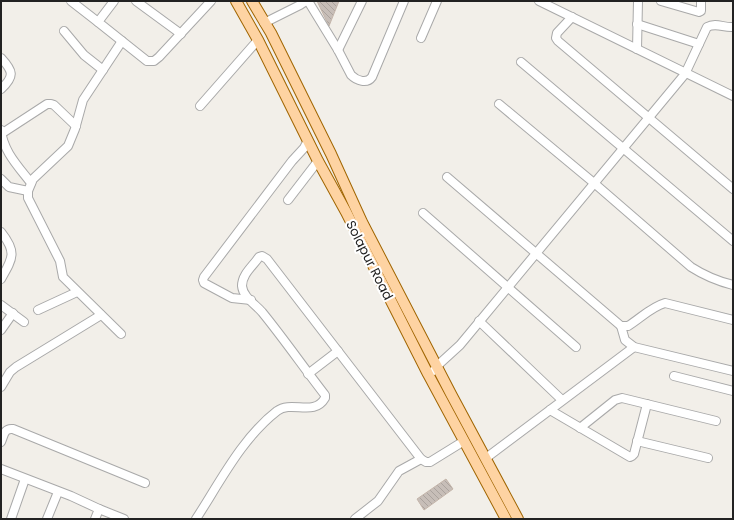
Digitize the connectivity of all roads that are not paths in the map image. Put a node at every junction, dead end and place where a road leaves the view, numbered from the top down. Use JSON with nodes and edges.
{"nodes":[{"id":1,"x":71,"y":1,"type":"edge"},
{"id":2,"x":114,"y":1,"type":"edge"},
{"id":3,"x":136,"y":1,"type":"edge"},
{"id":4,"x":210,"y":1,"type":"edge"},
{"id":5,"x":236,"y":1,"type":"edge"},
{"id":6,"x":252,"y":1,"type":"edge"},
{"id":7,"x":307,"y":1,"type":"edge"},
{"id":8,"x":362,"y":1,"type":"edge"},
{"id":9,"x":404,"y":1,"type":"edge"},
{"id":10,"x":438,"y":1,"type":"edge"},
{"id":11,"x":541,"y":1,"type":"edge"},
{"id":12,"x":638,"y":1,"type":"edge"},
{"id":13,"x":661,"y":1,"type":"edge"},
{"id":14,"x":702,"y":1,"type":"edge"},
{"id":15,"x":672,"y":2,"type":"edge"},
{"id":16,"x":572,"y":17,"type":"junction"},
{"id":17,"x":98,"y":22,"type":"junction"},
{"id":18,"x":264,"y":23,"type":"junction"},
{"id":19,"x":637,"y":24,"type":"junction"},
{"id":20,"x":733,"y":27,"type":"edge"},
{"id":21,"x":64,"y":31,"type":"dead end"},
{"id":22,"x":181,"y":34,"type":"junction"},
{"id":23,"x":421,"y":38,"type":"dead end"},
{"id":24,"x":258,"y":40,"type":"junction"},
{"id":25,"x":122,"y":41,"type":"junction"},
{"id":26,"x":699,"y":44,"type":"junction"},
{"id":27,"x":637,"y":49,"type":"junction"},
{"id":28,"x":338,"y":50,"type":"junction"},
{"id":29,"x":1,"y":58,"type":"edge"},
{"id":30,"x":521,"y":62,"type":"dead end"},
{"id":31,"x":102,"y":70,"type":"junction"},
{"id":32,"x":685,"y":74,"type":"junction"},
{"id":33,"x":1,"y":89,"type":"edge"},
{"id":34,"x":733,"y":96,"type":"edge"},
{"id":35,"x":499,"y":104,"type":"dead end"},
{"id":36,"x":200,"y":106,"type":"dead end"},
{"id":37,"x":648,"y":118,"type":"junction"},
{"id":38,"x":76,"y":126,"type":"junction"},
{"id":39,"x":1,"y":129,"type":"edge"},
{"id":40,"x":1,"y":134,"type":"edge"},
{"id":41,"x":308,"y":140,"type":"junction"},
{"id":42,"x":3,"y":147,"type":"edge"},
{"id":43,"x":624,"y":148,"type":"junction"},
{"id":44,"x":318,"y":161,"type":"junction"},
{"id":45,"x":447,"y":177,"type":"dead end"},
{"id":46,"x":1,"y":179,"type":"edge"},
{"id":47,"x":594,"y":183,"type":"junction"},
{"id":48,"x":30,"y":187,"type":"junction"},
{"id":49,"x":733,"y":188,"type":"edge"},
{"id":50,"x":288,"y":200,"type":"dead end"},
{"id":51,"x":351,"y":210,"type":"junction"},
{"id":52,"x":423,"y":213,"type":"dead end"},
{"id":53,"x":358,"y":224,"type":"junction"},
{"id":54,"x":1,"y":232,"type":"edge"},
{"id":55,"x":733,"y":241,"type":"edge"},
{"id":56,"x":535,"y":253,"type":"junction"},
{"id":57,"x":1,"y":279,"type":"edge"},
{"id":58,"x":733,"y":285,"type":"edge"},
{"id":59,"x":508,"y":287,"type":"junction"},
{"id":60,"x":77,"y":292,"type":"junction"},
{"id":61,"x":254,"y":304,"type":"junction"},
{"id":62,"x":1,"y":305,"type":"edge"},
{"id":63,"x":38,"y":310,"type":"dead end"},
{"id":64,"x":13,"y":314,"type":"junction"},
{"id":65,"x":101,"y":315,"type":"junction"},
{"id":66,"x":733,"y":320,"type":"edge"},
{"id":67,"x":479,"y":321,"type":"junction"},
{"id":68,"x":24,"y":322,"type":"dead end"},
{"id":69,"x":621,"y":326,"type":"junction"},
{"id":70,"x":1,"y":330,"type":"edge"},
{"id":71,"x":121,"y":334,"type":"dead end"},
{"id":72,"x":576,"y":347,"type":"dead end"},
{"id":73,"x":634,"y":347,"type":"junction"},
{"id":74,"x":338,"y":351,"type":"junction"},
{"id":75,"x":437,"y":366,"type":"junction"},
{"id":76,"x":733,"y":371,"type":"edge"},
{"id":77,"x":308,"y":374,"type":"junction"},
{"id":78,"x":428,"y":374,"type":"junction"},
{"id":79,"x":674,"y":376,"type":"dead end"},
{"id":80,"x":1,"y":387,"type":"edge"},
{"id":81,"x":733,"y":391,"type":"edge"},
{"id":82,"x":562,"y":400,"type":"junction"},
{"id":83,"x":647,"y":404,"type":"junction"},
{"id":84,"x":550,"y":410,"type":"junction"},
{"id":85,"x":716,"y":421,"type":"dead end"},
{"id":86,"x":580,"y":428,"type":"junction"},
{"id":87,"x":464,"y":441,"type":"junction"},
{"id":88,"x":637,"y":441,"type":"junction"},
{"id":89,"x":1,"y":442,"type":"edge"},
{"id":90,"x":486,"y":458,"type":"junction"},
{"id":91,"x":708,"y":458,"type":"dead end"},
{"id":92,"x":421,"y":459,"type":"junction"},
{"id":93,"x":1,"y":469,"type":"edge"},
{"id":94,"x":25,"y":479,"type":"junction"},
{"id":95,"x":145,"y":483,"type":"dead end"},
{"id":96,"x":58,"y":492,"type":"junction"},
{"id":97,"x":99,"y":509,"type":"junction"},
{"id":98,"x":11,"y":519,"type":"edge"},
{"id":99,"x":47,"y":519,"type":"edge"},
{"id":100,"x":95,"y":519,"type":"edge"},
{"id":101,"x":124,"y":519,"type":"edge"},
{"id":102,"x":196,"y":519,"type":"edge"},
{"id":103,"x":355,"y":519,"type":"edge"},
{"id":104,"x":506,"y":519,"type":"edge"},
{"id":105,"x":518,"y":519,"type":"edge"}],
"edges":[{"from":1,"to":17,"type":"street"},
{"from":2,"to":17,"type":"street"},
{"from":3,"to":22,"type":"street"},
{"from":4,"to":22,"type":"street"},
{"from":5,"to":24,"type":"main road","name":"Solapur Road"},
{"from":6,"to":18,"type":"main road","name":"Solapur Road"},
{"from":7,"to":18,"type":"street"},
{"from":7,"to":28,"type":"street"},
{"from":8,"to":28,"type":"street"},
{"from":9,"to":28,"type":"street"},
{"from":10,"to":23,"type":"street"},
{"from":11,"to":16,"type":"street"},
{"from":12,"to":19,"type":"street"},
{"from":13,"to":15,"type":"street"},
{"from":14,"to":15,"type":"street"},
{"from":16,"to":27,"type":"street"},
{"from":16,"to":37,"type":"street"},
{"from":17,"to":25,"type":"street"},
{"from":18,"to":51,"type":"main road","name":"Solapur Road"},
{"from":19,"to":26,"type":"street"},
{"from":19,"to":27,"type":"street"},
{"from":20,"to":26,"type":"street"},
{"from":21,"to":31,"type":"street"},
{"from":22,"to":25,"type":"street"},
{"from":24,"to":36,"type":"street"},
{"from":24,"to":41,"type":"main road","name":"Solapur Road"},
{"from":25,"to":31,"type":"street"},
{"from":26,"to":32,"type":"street"},
{"from":27,"to":32,"type":"street"},
{"from":29,"to":33,"type":"street"},
{"from":30,"to":43,"type":"street"},
{"from":31,"to":38,"type":"street"},
{"from":32,"to":34,"type":"street"},
{"from":32,"to":37,"type":"street"},
{"from":35,"to":47,"type":"street"},
{"from":37,"to":43,"type":"street"},
{"from":37,"to":49,"type":"street"},
{"from":38,"to":40,"type":"street"},
{"from":38,"to":48,"type":"street"},
{"from":39,"to":40,"type":"street"},
{"from":40,"to":42,"type":"street"},
{"from":41,"to":44,"type":"main road","name":"Solapur Road"},
{"from":41,"to":61,"type":"street"},
{"from":42,"to":48,"type":"street"},
{"from":43,"to":47,"type":"street"},
{"from":43,"to":55,"type":"street"},
{"from":44,"to":50,"type":"street"},
{"from":44,"to":51,"type":"main road","name":"Solapur Road"},
{"from":45,"to":56,"type":"street"},
{"from":46,"to":48,"type":"street"},
{"from":47,"to":56,"type":"street"},
{"from":47,"to":58,"type":"street"},
{"from":48,"to":60,"type":"street"},
{"from":51,"to":53,"type":"main road","name":"Solapur Road"},
{"from":52,"to":59,"type":"street"},
{"from":53,"to":75,"type":"main road","name":"Solapur Road"},
{"from":53,"to":78,"type":"main road","name":"Solapur Road"},
{"from":54,"to":57,"type":"street"},
{"from":56,"to":59,"type":"street"},
{"from":56,"to":69,"type":"street"},
{"from":59,"to":67,"type":"street"},
{"from":59,"to":72,"type":"street"},
{"from":60,"to":63,"type":"street"},
{"from":60,"to":65,"type":"street"},
{"from":61,"to":74,"type":"street"},
{"from":61,"to":77,"type":"street"},
{"from":62,"to":64,"type":"street"},
{"from":64,"to":68,"type":"street"},
{"from":64,"to":70,"type":"street"},
{"from":65,"to":71,"type":"street"},
{"from":65,"to":80,"type":"street"},
{"from":66,"to":69,"type":"street"},
{"from":67,"to":75,"type":"street"},
{"from":67,"to":82,"type":"street"},
{"from":69,"to":73,"type":"street"},
{"from":73,"to":76,"type":"street"},
{"from":73,"to":82,"type":"street"},
{"from":74,"to":77,"type":"street"},
{"from":74,"to":92,"type":"street"},
{"from":75,"to":78,"type":"street"},
{"from":75,"to":90,"type":"main road","name":"Solapur Road"},
{"from":77,"to":102,"type":"street"},
{"from":78,"to":87,"type":"main road","name":"Solapur Road"},
{"from":79,"to":81,"type":"street"},
{"from":82,"to":84,"type":"street"},
{"from":83,"to":85,"type":"street"},
{"from":83,"to":86,"type":"street"},
{"from":83,"to":88,"type":"street"},
{"from":84,"to":86,"type":"street"},
{"from":84,"to":90,"type":"street"},
{"from":86,"to":88,"type":"street"},
{"from":87,"to":92,"type":"street"},
{"from":87,"to":104,"type":"main road","name":"Solapur Road"},
{"from":88,"to":91,"type":"street"},
{"from":89,"to":95,"type":"street"},
{"from":90,"to":105,"type":"main road","name":"Solapur Road"},
{"from":92,"to":103,"type":"street"},
{"from":93,"to":94,"type":"street"},
{"from":94,"to":96,"type":"street"},
{"from":94,"to":98,"type":"street"},
{"from":96,"to":97,"type":"street"},
{"from":96,"to":99,"type":"street"},
{"from":97,"to":100,"type":"street"},
{"from":97,"to":101,"type":"street"}]}
